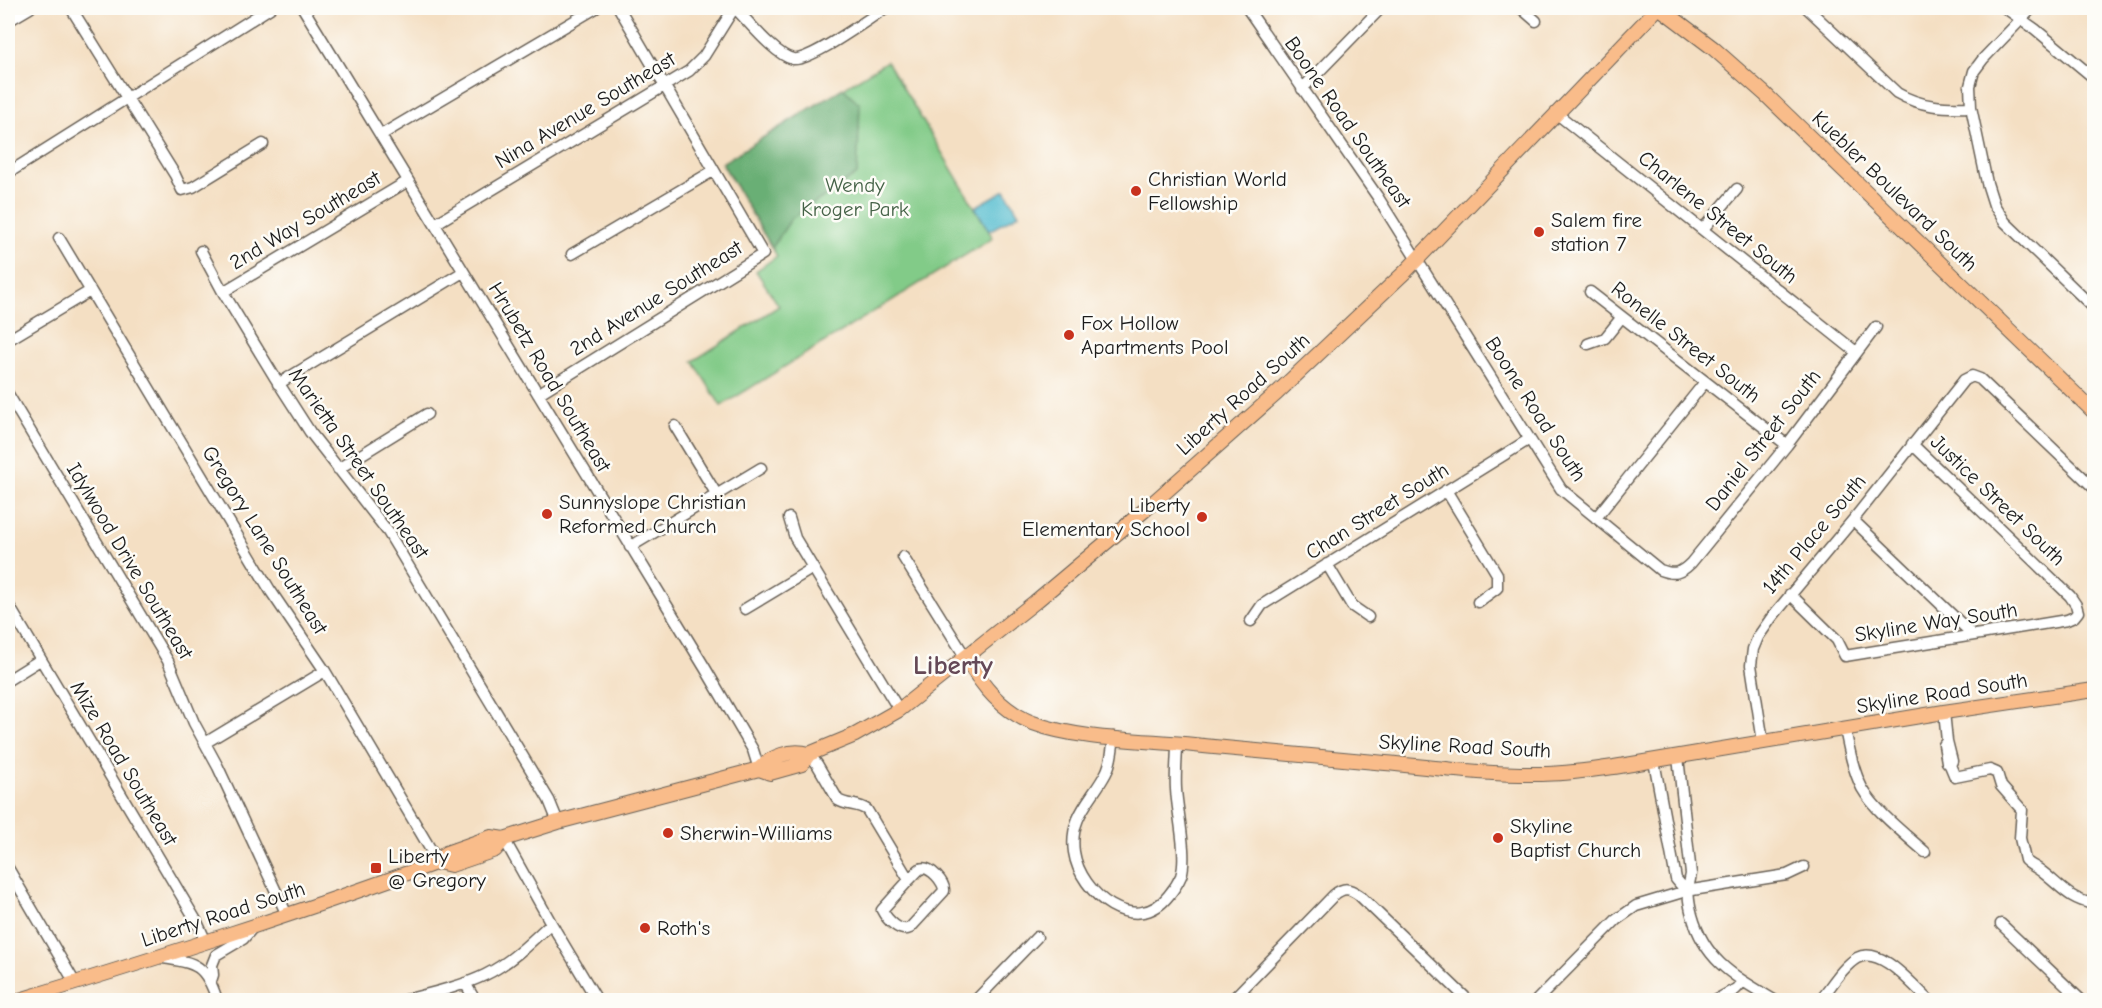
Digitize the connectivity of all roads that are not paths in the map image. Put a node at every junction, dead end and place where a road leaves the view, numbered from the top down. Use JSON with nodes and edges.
{"nodes":[{"id":1,"x":30,"y":8,"type":"edge"},
{"id":2,"x":71,"y":8,"type":"edge"},
{"id":3,"x":270,"y":8,"type":"edge"},
{"id":4,"x":303,"y":8,"type":"edge"},
{"id":5,"x":596,"y":8,"type":"edge"},
{"id":6,"x":619,"y":8,"type":"edge"},
{"id":7,"x":734,"y":8,"type":"edge"},
{"id":8,"x":886,"y":8,"type":"edge"},
{"id":9,"x":1247,"y":8,"type":"edge"},
{"id":10,"x":1381,"y":8,"type":"edge"},
{"id":11,"x":1521,"y":8,"type":"edge"},
{"id":12,"x":1659,"y":8,"type":"edge"},
{"id":13,"x":1807,"y":8,"type":"edge"},
{"id":14,"x":2004,"y":8,"type":"edge"},
{"id":15,"x":2032,"y":8,"type":"edge"},
{"id":16,"x":2021,"y":18,"type":"junction"},
{"id":17,"x":8,"y":21,"type":"edge"},
{"id":18,"x":1536,"y":21,"type":"dead end"},
{"id":19,"x":2094,"y":78,"type":"edge"},
{"id":20,"x":665,"y":85,"type":"junction"},
{"id":21,"x":1302,"y":89,"type":"junction"},
{"id":22,"x":128,"y":96,"type":"junction"},
{"id":23,"x":1971,"y":108,"type":"junction"},
{"id":24,"x":1556,"y":113,"type":"junction"},
{"id":25,"x":381,"y":135,"type":"junction"},
{"id":26,"x":263,"y":144,"type":"dead end"},
{"id":27,"x":713,"y":171,"type":"junction"},
{"id":28,"x":8,"y":173,"type":"edge"},
{"id":29,"x":408,"y":181,"type":"junction"},
{"id":30,"x":1737,"y":189,"type":"dead end"},
{"id":31,"x":435,"y":224,"type":"junction"},
{"id":32,"x":1702,"y":229,"type":"junction"},
{"id":33,"x":59,"y":238,"type":"dead end"},
{"id":34,"x":201,"y":251,"type":"dead end"},
{"id":35,"x":572,"y":254,"type":"dead end"},
{"id":36,"x":1418,"y":259,"type":"junction"},
{"id":37,"x":463,"y":272,"type":"junction"},
{"id":38,"x":90,"y":291,"type":"junction"},
{"id":39,"x":223,"y":292,"type":"junction"},
{"id":40,"x":1590,"y":292,"type":"dead end"},
{"id":41,"x":2094,"y":308,"type":"edge"},
{"id":42,"x":1622,"y":318,"type":"junction"},
{"id":43,"x":1875,"y":327,"type":"dead end"},
{"id":44,"x":8,"y":340,"type":"edge"},
{"id":45,"x":1588,"y":344,"type":"dead end"},
{"id":46,"x":1856,"y":352,"type":"junction"},
{"id":47,"x":1705,"y":382,"type":"junction"},
{"id":48,"x":278,"y":384,"type":"junction"},
{"id":49,"x":8,"y":393,"type":"edge"},
{"id":50,"x":538,"y":394,"type":"junction"},
{"id":51,"x":2094,"y":412,"type":"edge"},
{"id":52,"x":427,"y":414,"type":"dead end"},
{"id":53,"x":675,"y":426,"type":"dead end"},
{"id":54,"x":1528,"y":440,"type":"junction"},
{"id":55,"x":1912,"y":444,"type":"junction"},
{"id":56,"x":1787,"y":445,"type":"junction"},
{"id":57,"x":761,"y":468,"type":"dead end"},
{"id":58,"x":338,"y":469,"type":"junction"},
{"id":59,"x":2094,"y":488,"type":"edge"},
{"id":60,"x":1446,"y":490,"type":"junction"},
{"id":61,"x":717,"y":495,"type":"junction"},
{"id":62,"x":1596,"y":518,"type":"junction"},
{"id":63,"x":789,"y":519,"type":"dead end"},
{"id":64,"x":1853,"y":520,"type":"junction"},
{"id":65,"x":630,"y":547,"type":"junction"},
{"id":66,"x":903,"y":556,"type":"dead end"},
{"id":67,"x":1327,"y":564,"type":"junction"},
{"id":68,"x":813,"y":568,"type":"junction"},
{"id":69,"x":1677,"y":574,"type":"joint"},
{"id":70,"x":1790,"y":594,"type":"junction"},
{"id":71,"x":1478,"y":602,"type":"dead end"},
{"id":72,"x":8,"y":604,"type":"edge"},
{"id":73,"x":745,"y":609,"type":"dead end"},
{"id":74,"x":2078,"y":612,"type":"joint"},
{"id":75,"x":1368,"y":617,"type":"dead end"},
{"id":76,"x":1251,"y":621,"type":"dead end"},
{"id":77,"x":1973,"y":635,"type":"junction"},
{"id":78,"x":966,"y":658,"type":"junction"},
{"id":79,"x":40,"y":660,"type":"junction"},
{"id":80,"x":325,"y":671,"type":"junction"},
{"id":81,"x":8,"y":680,"type":"edge"},
{"id":82,"x":2094,"y":690,"type":"edge"},
{"id":83,"x":898,"y":710,"type":"junction"},
{"id":84,"x":1944,"y":712,"type":"junction"},
{"id":85,"x":1845,"y":729,"type":"junction"},
{"id":86,"x":1114,"y":737,"type":"junction"},
{"id":87,"x":1763,"y":742,"type":"junction"},
{"id":88,"x":205,"y":743,"type":"junction"},
{"id":89,"x":1177,"y":743,"type":"junction"},
{"id":90,"x":809,"y":754,"type":"junction"},
{"id":91,"x":1677,"y":757,"type":"junction"},
{"id":92,"x":1654,"y":760,"type":"junction"},
{"id":93,"x":759,"y":769,"type":"junction"},
{"id":94,"x":558,"y":822,"type":"junction"},
{"id":95,"x":504,"y":839,"type":"junction"},
{"id":96,"x":1925,"y":852,"type":"dead end"},
{"id":97,"x":438,"y":862,"type":"junction"},
{"id":98,"x":1804,"y":867,"type":"dead end"},
{"id":99,"x":8,"y":868,"type":"edge"},
{"id":100,"x":909,"y":880,"type":"junction"},
{"id":101,"x":1686,"y":891,"type":"junction"},
{"id":102,"x":2094,"y":904,"type":"edge"},
{"id":103,"x":287,"y":915,"type":"junction"},
{"id":104,"x":550,"y":923,"type":"junction"},
{"id":105,"x":2001,"y":924,"type":"dead end"},
{"id":106,"x":254,"y":926,"type":"junction"},
{"id":107,"x":1037,"y":937,"type":"dead end"},
{"id":108,"x":206,"y":942,"type":"junction"},
{"id":109,"x":160,"y":957,"type":"junction"},
{"id":110,"x":211,"y":981,"type":"junction"},
{"id":111,"x":1743,"y":981,"type":"junction"},
{"id":112,"x":75,"y":983,"type":"junction"},
{"id":113,"x":465,"y":983,"type":"junction"},
{"id":114,"x":1241,"y":992,"type":"junction"},
{"id":115,"x":20,"y":1000,"type":"edge"},
{"id":116,"x":217,"y":1000,"type":"edge"},
{"id":117,"x":405,"y":1000,"type":"edge"},
{"id":118,"x":475,"y":1000,"type":"edge"},
{"id":119,"x":597,"y":1000,"type":"edge"},
{"id":120,"x":976,"y":1000,"type":"edge"},
{"id":121,"x":1232,"y":1000,"type":"edge"},
{"id":122,"x":1251,"y":1000,"type":"edge"},
{"id":123,"x":1468,"y":1000,"type":"edge"},
{"id":124,"x":1538,"y":1000,"type":"edge"},
{"id":125,"x":1716,"y":1000,"type":"edge"},
{"id":126,"x":1774,"y":1000,"type":"edge"},
{"id":127,"x":1820,"y":1000,"type":"edge"},
{"id":128,"x":1929,"y":1000,"type":"edge"},
{"id":129,"x":2081,"y":1000,"type":"edge"}],
"edges":[{"from":1,"to":17,"type":"street"},
{"from":2,"to":22,"type":"street"},
{"from":3,"to":22,"type":"street"},
{"from":4,"to":25,"type":"street","name":"Hrubetz Road Southeast"},
{"from":5,"to":25,"type":"street"},
{"from":6,"to":20,"type":"street"},
{"from":7,"to":8,"type":"street"},
{"from":7,"to":20,"type":"street","name":"Nina Avenue Southeast"},
{"from":9,"to":21,"type":"street","name":"Boone Road Southeast"},
{"from":10,"to":21,"type":"street"},
{"from":11,"to":18,"type":"street"},
{"from":12,"to":24,"type":"main road","name":"Liberty Road South"},
{"from":12,"to":51,"type":"main road","name":"Kuebler Boulevard South"},
{"from":13,"to":23,"type":"street"},
{"from":14,"to":16,"type":"street"},
{"from":15,"to":16,"type":"street"},
{"from":16,"to":19,"type":"street"},
{"from":16,"to":23,"type":"street"},
{"from":20,"to":27,"type":"street"},
{"from":20,"to":31,"type":"street","name":"Nina Avenue Southeast"},
{"from":21,"to":36,"type":"street","name":"Boone Road Southeast"},
{"from":22,"to":26,"type":"street"},
{"from":22,"to":28,"type":"street"},
{"from":23,"to":41,"type":"street"},
{"from":24,"to":32,"type":"street","name":"Charlene Street South"},
{"from":24,"to":36,"type":"main road","name":"Liberty Road South"},
{"from":25,"to":29,"type":"street","name":"Hrubetz Road Southeast"},
{"from":27,"to":35,"type":"street"},
{"from":27,"to":50,"type":"street","name":"2nd Avenue Southeast"},
{"from":29,"to":31,"type":"street","name":"Hrubetz Road Southeast"},
{"from":29,"to":39,"type":"street","name":"2nd Way Southeast"},
{"from":30,"to":32,"type":"street"},
{"from":31,"to":37,"type":"street","name":"Hrubetz Road Southeast"},
{"from":32,"to":46,"type":"street","name":"Charlene Street South"},
{"from":33,"to":38,"type":"street","name":"Gregory Lane Southeast"},
{"from":34,"to":39,"type":"street","name":"Marietta Street Southeast"},
{"from":36,"to":54,"type":"street","name":"Boone Road South"},
{"from":36,"to":78,"type":"main road","name":"Liberty Road South"},
{"from":37,"to":48,"type":"street"},
{"from":37,"to":50,"type":"street","name":"Hrubetz Road Southeast"},
{"from":38,"to":44,"type":"street"},
{"from":38,"to":80,"type":"street","name":"Gregory Lane Southeast"},
{"from":39,"to":48,"type":"street","name":"Marietta Street Southeast"},
{"from":40,"to":42,"type":"street","name":"Ronelle Street South"},
{"from":42,"to":45,"type":"street"},
{"from":42,"to":47,"type":"street","name":"Ronelle Street South"},
{"from":43,"to":46,"type":"street","name":"Daniel Street South"},
{"from":46,"to":56,"type":"street","name":"Daniel Street South"},
{"from":47,"to":56,"type":"street","name":"Ronelle Street South"},
{"from":47,"to":62,"type":"street"},
{"from":48,"to":58,"type":"street","name":"Marietta Street Southeast"},
{"from":49,"to":88,"type":"street","name":"Idylwood Drive Southeast"},
{"from":50,"to":65,"type":"street","name":"Hrubetz Road Southeast"},
{"from":52,"to":58,"type":"street"},
{"from":53,"to":61,"type":"street"},
{"from":54,"to":60,"type":"street","name":"Chan Street South"},
{"from":54,"to":62,"type":"street","name":"Boone Road South"},
{"from":55,"to":59,"type":"street","name":"14th Place South"},
{"from":55,"to":64,"type":"street","name":"14th Place South"},
{"from":55,"to":74,"type":"street","name":"Justice Street South"},
{"from":56,"to":69,"type":"street","name":"Daniel Street South"},
{"from":57,"to":61,"type":"street"},
{"from":58,"to":94,"type":"street","name":"Marietta Street Southeast"},
{"from":60,"to":67,"type":"street","name":"Chan Street South"},
{"from":60,"to":71,"type":"street"},
{"from":61,"to":65,"type":"street"},
{"from":62,"to":69,"type":"street","name":"Boone Road South"},
{"from":63,"to":68,"type":"street"},
{"from":64,"to":70,"type":"street","name":"14th Place South"},
{"from":64,"to":77,"type":"street"},
{"from":65,"to":93,"type":"street","name":"Hrubetz Road Southeast"},
{"from":66,"to":78,"type":"street"},
{"from":67,"to":75,"type":"street"},
{"from":67,"to":76,"type":"street","name":"Chan Street South"},
{"from":68,"to":73,"type":"street"},
{"from":68,"to":83,"type":"street"},
{"from":70,"to":77,"type":"street","name":"Skyline Way South"},
{"from":70,"to":87,"type":"street","name":"14th Place South"},
{"from":72,"to":79,"type":"street","name":"Mize Road Southeast"},
{"from":74,"to":77,"type":"street","name":"Skyline Way South"},
{"from":78,"to":83,"type":"main road","name":"Liberty Road South"},
{"from":78,"to":86,"type":"main road","name":"Skyline Road South"},
{"from":79,"to":81,"type":"street"},
{"from":79,"to":108,"type":"street","name":"Mize Road Southeast"},
{"from":80,"to":88,"type":"street"},
{"from":80,"to":97,"type":"street","name":"Gregory Lane Southeast"},
{"from":82,"to":84,"type":"main road","name":"Skyline Road South"},
{"from":83,"to":90,"type":"main road","name":"Liberty Road South"},
{"from":84,"to":85,"type":"main road","name":"Skyline Road South"},
{"from":84,"to":102,"type":"street"},
{"from":85,"to":87,"type":"main road","name":"Skyline Road South"},
{"from":85,"to":96,"type":"street"},
{"from":86,"to":89,"type":"main road","name":"Skyline Road South"},
{"from":86,"to":89,"type":"street"},
{"from":87,"to":91,"type":"main road","name":"Skyline Road South"},
{"from":88,"to":103,"type":"street","name":"Idylwood Drive Southeast"},
{"from":89,"to":92,"type":"main road","name":"Skyline Road South"},
{"from":90,"to":93,"type":"main road","name":"Liberty Road South"},
{"from":90,"to":100,"type":"street"},
{"from":91,"to":92,"type":"main road","name":"Skyline Road South"},
{"from":91,"to":101,"type":"street"},
{"from":92,"to":101,"type":"street"},
{"from":93,"to":94,"type":"main road","name":"Liberty Road South"},
{"from":94,"to":95,"type":"main road","name":"Liberty Road South"},
{"from":95,"to":97,"type":"main road","name":"Liberty Road South"},
{"from":95,"to":104,"type":"street"},
{"from":97,"to":103,"type":"main road","name":"Liberty Road South"},
{"from":98,"to":101,"type":"street"},
{"from":99,"to":112,"type":"street"},
{"from":100,"to":100,"type":"street"},
{"from":101,"to":111,"type":"street"},
{"from":101,"to":124,"type":"street"},
{"from":103,"to":106,"type":"main road","name":"Liberty Road South"},
{"from":104,"to":113,"type":"street"},
{"from":104,"to":119,"type":"street"},
{"from":105,"to":129,"type":"street"},
{"from":106,"to":108,"type":"main road","name":"Liberty Road South"},
{"from":106,"to":110,"type":"street"},
{"from":107,"to":120,"type":"street"},
{"from":108,"to":109,"type":"main road","name":"Liberty Road South"},
{"from":109,"to":110,"type":"street"},
{"from":109,"to":112,"type":"main road","name":"Liberty Road South"},
{"from":110,"to":116,"type":"street"},
{"from":111,"to":125,"type":"street"},
{"from":111,"to":126,"type":"street"},
{"from":112,"to":115,"type":"main road","name":"Liberty Road South"},
{"from":113,"to":117,"type":"street"},
{"from":113,"to":118,"type":"street"},
{"from":114,"to":121,"type":"street"},
{"from":114,"to":122,"type":"street"},
{"from":114,"to":123,"type":"street"},
{"from":127,"to":128,"type":"street"}]}
